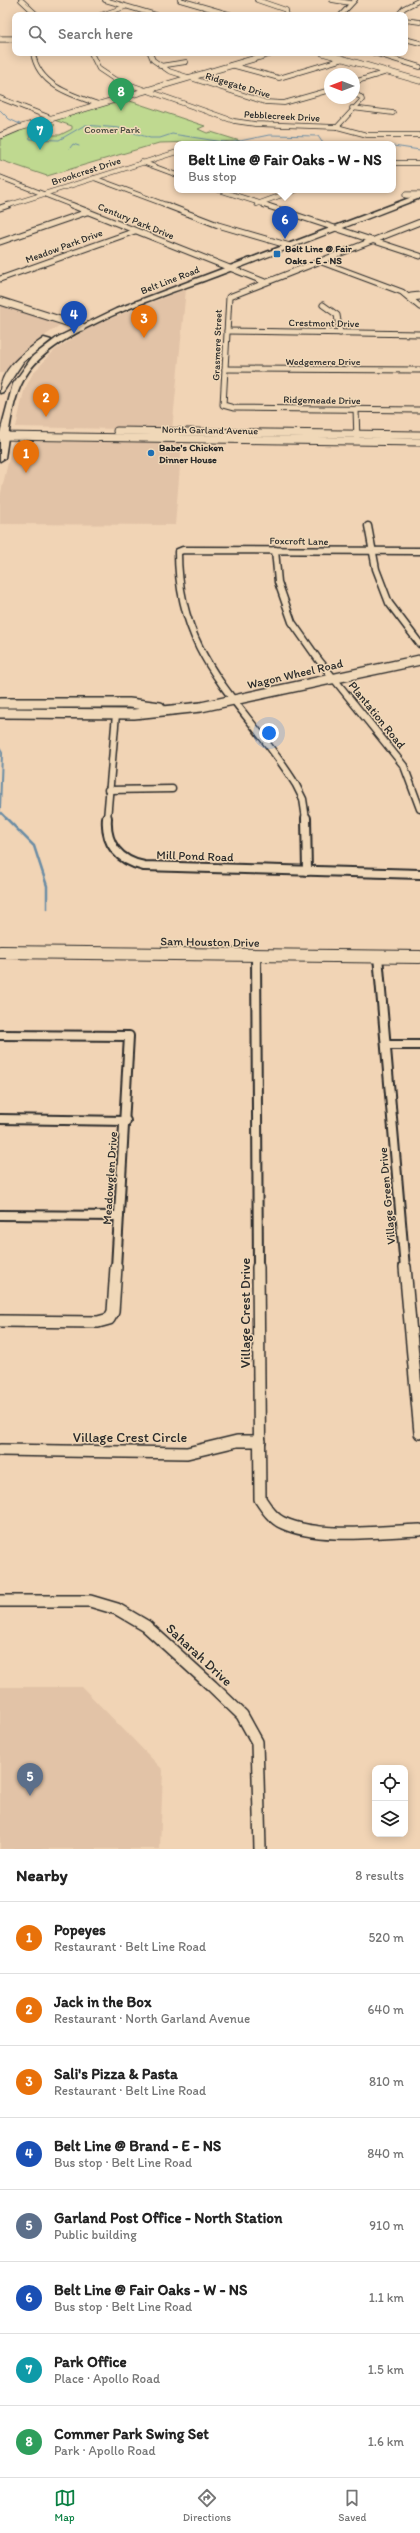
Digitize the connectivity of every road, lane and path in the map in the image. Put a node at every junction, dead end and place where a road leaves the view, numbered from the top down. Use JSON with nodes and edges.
{"nodes":[{"id":1,"x":21,"y":0,"type":"edge"},
{"id":2,"x":105,"y":0,"type":"edge"},
{"id":3,"x":180,"y":0,"type":"edge"},
{"id":4,"x":257,"y":0,"type":"edge"},
{"id":5,"x":332,"y":0,"type":"edge"},
{"id":6,"x":355,"y":0,"type":"edge"},
{"id":7,"x":419,"y":0,"type":"edge"},
{"id":8,"x":350,"y":3,"type":"junction"},
{"id":9,"x":126,"y":6,"type":"junction"},
{"id":10,"x":34,"y":12,"type":"edge"},
{"id":11,"x":109,"y":12,"type":"edge"},
{"id":12,"x":146,"y":12,"type":"edge"},
{"id":13,"x":222,"y":12,"type":"edge"},
{"id":14,"x":286,"y":12,"type":"edge"},
{"id":15,"x":342,"y":12,"type":"edge"},
{"id":16,"x":400,"y":12,"type":"edge"},
{"id":17,"x":408,"y":20,"type":"edge"},
{"id":18,"x":420,"y":22,"type":"edge"},
{"id":19,"x":0,"y":39,"type":"edge"},
{"id":20,"x":12,"y":39,"type":"edge"},
{"id":21,"x":408,"y":40,"type":"edge"},
{"id":22,"x":420,"y":43,"type":"edge"},
{"id":23,"x":33,"y":56,"type":"edge"},
{"id":24,"x":92,"y":56,"type":"edge"},
{"id":25,"x":151,"y":56,"type":"edge"},
{"id":26,"x":262,"y":56,"type":"edge"},
{"id":27,"x":333,"y":56,"type":"edge"},
{"id":28,"x":384,"y":56,"type":"edge"},
{"id":29,"x":343,"y":59,"type":"junction"},
{"id":30,"x":186,"y":62,"type":"dead end"},
{"id":31,"x":231,"y":65,"type":"junction"},
{"id":32,"x":160,"y":66,"type":"junction"},
{"id":33,"x":420,"y":67,"type":"edge"},
{"id":34,"x":387,"y":72,"type":"junction"},
{"id":35,"x":188,"y":78,"type":"junction"},
{"id":36,"x":360,"y":80,"type":"edge"},
{"id":37,"x":420,"y":81,"type":"edge"},
{"id":38,"x":144,"y":90,"type":"junction"},
{"id":39,"x":324,"y":92,"type":"edge"},
{"id":40,"x":0,"y":98,"type":"edge"},
{"id":41,"x":98,"y":104,"type":"junction"},
{"id":42,"x":357,"y":104,"type":"edge"},
{"id":43,"x":352,"y":108,"type":"junction"},
{"id":44,"x":393,"y":113,"type":"dead end"},
{"id":45,"x":51,"y":118,"type":"junction"},
{"id":46,"x":337,"y":127,"type":"junction"},
{"id":47,"x":420,"y":135,"type":"edge"},
{"id":48,"x":0,"y":136,"type":"edge"},
{"id":49,"x":174,"y":153,"type":"edge"},
{"id":50,"x":142,"y":162,"type":"junction"},
{"id":51,"x":396,"y":163,"type":"edge"},
{"id":52,"x":420,"y":163,"type":"edge"},
{"id":53,"x":174,"y":174,"type":"edge"},
{"id":54,"x":0,"y":177,"type":"edge"},
{"id":55,"x":94,"y":178,"type":"junction"},
{"id":56,"x":419,"y":192,"type":"edge"},
{"id":57,"x":227,"y":193,"type":"edge"},
{"id":58,"x":288,"y":193,"type":"edge"},
{"id":59,"x":42,"y":194,"type":"junction"},
{"id":60,"x":420,"y":201,"type":"edge"},
{"id":61,"x":257,"y":204,"type":"junction"},
{"id":62,"x":397,"y":206,"type":"junction"},
{"id":63,"x":0,"y":208,"type":"edge"},
{"id":64,"x":87,"y":212,"type":"junction"},
{"id":65,"x":420,"y":222,"type":"edge"},
{"id":66,"x":328,"y":225,"type":"junction"},
{"id":67,"x":338,"y":228,"type":"junction"},
{"id":68,"x":135,"y":231,"type":"junction"},
{"id":69,"x":373,"y":240,"type":"junction"},
{"id":70,"x":0,"y":242,"type":"edge"},
{"id":71,"x":280,"y":243,"type":"junction"},
{"id":72,"x":290,"y":246,"type":"junction"},
{"id":73,"x":420,"y":256,"type":"edge"},
{"id":74,"x":319,"y":261,"type":"junction"},
{"id":75,"x":222,"y":265,"type":"junction"},
{"id":76,"x":231,"y":268,"type":"junction"},
{"id":77,"x":0,"y":279,"type":"edge"},
{"id":78,"x":265,"y":282,"type":"junction"},
{"id":79,"x":146,"y":294,"type":"junction"},
{"id":80,"x":420,"y":296,"type":"edge"},
{"id":81,"x":154,"y":297,"type":"junction"},
{"id":82,"x":411,"y":297,"type":"junction"},
{"id":83,"x":0,"y":300,"type":"edge"},
{"id":84,"x":323,"y":305,"type":"dead end"},
{"id":85,"x":420,"y":307,"type":"edge"},
{"id":86,"x":72,"y":324,"type":"junction"},
{"id":87,"x":82,"y":327,"type":"junction"},
{"id":88,"x":227,"y":331,"type":"junction"},
{"id":89,"x":340,"y":333,"type":"junction"},
{"id":90,"x":420,"y":334,"type":"edge"},
{"id":91,"x":16,"y":365,"type":"junction"},
{"id":92,"x":29,"y":366,"type":"junction"},
{"id":93,"x":225,"y":369,"type":"junction"},
{"id":94,"x":420,"y":370,"type":"edge"},
{"id":95,"x":0,"y":390,"type":"edge"},
{"id":96,"x":224,"y":407,"type":"joint"},
{"id":97,"x":356,"y":409,"type":"junction"},
{"id":98,"x":420,"y":410,"type":"edge"},
{"id":99,"x":257,"y":432,"type":"junction"},
{"id":100,"x":3,"y":434,"type":"edge"},
{"id":101,"x":145,"y":435,"type":"junction"},
{"id":102,"x":420,"y":435,"type":"edge"},
{"id":103,"x":357,"y":438,"type":"junction"},
{"id":104,"x":257,"y":441,"type":"junction"},
{"id":105,"x":420,"y":442,"type":"edge"},
{"id":106,"x":0,"y":458,"type":"edge"},
{"id":107,"x":368,"y":526,"type":"dead end"},
{"id":108,"x":275,"y":550,"type":"junction"},
{"id":109,"x":372,"y":551,"type":"junction"},
{"id":110,"x":420,"y":551,"type":"edge"},
{"id":111,"x":420,"y":644,"type":"edge"},
{"id":112,"x":420,"y":660,"type":"edge"},
{"id":113,"x":333,"y":678,"type":"junction"},
{"id":114,"x":233,"y":701,"type":"junction"},
{"id":115,"x":2,"y":703,"type":"edge"},
{"id":116,"x":116,"y":704,"type":"junction"},
{"id":117,"x":174,"y":709,"type":"junction"},
{"id":118,"x":0,"y":713,"type":"edge"},
{"id":119,"x":116,"y":714,"type":"junction"},
{"id":120,"x":172,"y":789,"type":"dead end"},
{"id":121,"x":108,"y":790,"type":"junction"},
{"id":122,"x":420,"y":809,"type":"edge"},
{"id":123,"x":307,"y":871,"type":"junction"},
{"id":124,"x":420,"y":874,"type":"edge"},
{"id":125,"x":0,"y":952,"type":"edge"},
{"id":126,"x":256,"y":955,"type":"junction"},
{"id":127,"x":378,"y":956,"type":"junction"},
{"id":128,"x":420,"y":957,"type":"edge"},
{"id":129,"x":0,"y":1035,"type":"edge"},
{"id":130,"x":386,"y":1045,"type":"junction"},
{"id":131,"x":420,"y":1045,"type":"edge"},
{"id":132,"x":0,"y":1119,"type":"edge"},
{"id":133,"x":126,"y":1121,"type":"junction"},
{"id":134,"x":0,"y":1215,"type":"edge"},
{"id":135,"x":119,"y":1216,"type":"junction"},
{"id":136,"x":0,"y":1321,"type":"edge"},
{"id":137,"x":417,"y":1369,"type":"edge"},
{"id":138,"x":420,"y":1433,"type":"edge"},
{"id":139,"x":260,"y":1441,"type":"junction"},
{"id":140,"x":0,"y":1450,"type":"edge"},
{"id":141,"x":420,"y":1530,"type":"edge"},
{"id":142,"x":0,"y":1601,"type":"edge"},
{"id":143,"x":260,"y":1849,"type":"edge"}],
"edges":[{"from":1,"to":10,"type":"street"},
{"from":2,"to":9,"type":"street"},
{"from":3,"to":13,"type":"street"},
{"from":4,"to":14,"type":"street"},
{"from":5,"to":8,"type":"street"},
{"from":6,"to":8,"type":"street"},
{"from":7,"to":16,"type":"street"},
{"from":8,"to":15,"type":"street"},
{"from":9,"to":11,"type":"street"},
{"from":9,"to":12,"type":"street"},
{"from":17,"to":18,"type":"street"},
{"from":19,"to":20,"type":"street"},
{"from":21,"to":22,"type":"street"},
{"from":23,"to":41,"type":"street"},
{"from":24,"to":38,"type":"street","name":"Pebblecreek Drive"},
{"from":25,"to":32,"type":"street","name":"Ridgegate Drive"},
{"from":26,"to":31,"type":"street"},
{"from":27,"to":29,"type":"street"},
{"from":28,"to":33,"type":"street"},
{"from":29,"to":31,"type":"street"},
{"from":29,"to":34,"type":"street"},
{"from":30,"to":32,"type":"street"},
{"from":31,"to":35,"type":"street"},
{"from":32,"to":35,"type":"street","name":"Ridgegate Drive"},
{"from":34,"to":36,"type":"street"},
{"from":34,"to":37,"type":"street"},
{"from":35,"to":38,"type":"street"},
{"from":35,"to":39,"type":"street","name":"Ridgegate Drive"},
{"from":38,"to":41,"type":"street"},
{"from":38,"to":46,"type":"street","name":"Pebblecreek Drive"},
{"from":40,"to":45,"type":"street"},
{"from":41,"to":45,"type":"street"},
{"from":42,"to":43,"type":"street"},
{"from":43,"to":44,"type":"street"},
{"from":43,"to":46,"type":"street"},
{"from":45,"to":48,"type":"street"},
{"from":46,"to":47,"type":"street","name":"Pebblecreek Drive"},
{"from":49,"to":50,"type":"street","name":"Brookcrest Drive"},
{"from":50,"to":53,"type":"street"},
{"from":50,"to":55,"type":"street","name":"Brookcrest Drive"},
{"from":51,"to":52,"type":"street"},
{"from":54,"to":59,"type":"street","name":"Century Park Drive"},
{"from":55,"to":59,"type":"street","name":"Brookcrest Drive"},
{"from":55,"to":71,"type":"street"},
{"from":56,"to":62,"type":"main road","name":"Belt Line Road"},
{"from":56,"to":66,"type":"main road","name":"Belt Line Road"},
{"from":57,"to":61,"type":"street"},
{"from":58,"to":61,"type":"street"},
{"from":59,"to":63,"type":"street","name":"Brookcrest Drive"},
{"from":59,"to":64,"type":"street","name":"Century Park Drive"},
{"from":60,"to":62,"type":"main road"},
{"from":61,"to":66,"type":"street"},
{"from":62,"to":67,"type":"main road","name":"Belt Line Road"},
{"from":64,"to":68,"type":"street","name":"Century Park Drive"},
{"from":64,"to":70,"type":"street"},
{"from":65,"to":69,"type":"street","name":"Grasmere Street"},
{"from":66,"to":67,"type":"street"},
{"from":66,"to":71,"type":"main road","name":"Belt Line Road"},
{"from":67,"to":69,"type":"street"},
{"from":67,"to":72,"type":"main road","name":"Belt Line Road"},
{"from":68,"to":75,"type":"street","name":"Century Park Drive"},
{"from":68,"to":77,"type":"street","name":"Meadow Park Drive"},
{"from":69,"to":73,"type":"street"},
{"from":69,"to":74,"type":"street","name":"Grasmere Street"},
{"from":71,"to":72,"type":"street"},
{"from":71,"to":75,"type":"main road","name":"Belt Line Road"},
{"from":72,"to":76,"type":"main road","name":"Belt Line Road"},
{"from":74,"to":78,"type":"street","name":"Grasmere Street"},
{"from":74,"to":82,"type":"street"},
{"from":75,"to":76,"type":"street","name":"Century Park Drive"},
{"from":75,"to":79,"type":"main road","name":"Belt Line Road"},
{"from":76,"to":78,"type":"street","name":"Century Park Drive"},
{"from":76,"to":81,"type":"main road","name":"Belt Line Road"},
{"from":78,"to":88,"type":"street","name":"Grasmere Street"},
{"from":79,"to":81,"type":"main road"},
{"from":79,"to":86,"type":"main road","name":"Belt Line Road"},
{"from":80,"to":82,"type":"street"},
{"from":81,"to":87,"type":"main road","name":"Belt Line Road"},
{"from":82,"to":85,"type":"street"},
{"from":83,"to":86,"type":"street"},
{"from":84,"to":89,"type":"street"},
{"from":86,"to":87,"type":"street"},
{"from":86,"to":91,"type":"main road","name":"Belt Line Road"},
{"from":87,"to":92,"type":"main road","name":"Belt Line Road"},
{"from":88,"to":89,"type":"street","name":"Crestmont Drive"},
{"from":88,"to":93,"type":"street","name":"Grasmere Street"},
{"from":89,"to":90,"type":"street","name":"Crestmont Drive"},
{"from":91,"to":92,"type":"main road"},
{"from":91,"to":95,"type":"main road","name":"Belt Line Road"},
{"from":92,"to":100,"type":"main road","name":"Belt Line Road"},
{"from":93,"to":94,"type":"street","name":"Wedgemere Drive"},
{"from":93,"to":96,"type":"street","name":"Grasmere Street"},
{"from":96,"to":97,"type":"street","name":"Ridgemeade Drive"},
{"from":97,"to":98,"type":"street","name":"Ridgemeade Drive"},
{"from":97,"to":103,"type":"street"},
{"from":99,"to":101,"type":"street","name":"North Garland Avenue"},
{"from":99,"to":103,"type":"street","name":"North Garland Avenue"},
{"from":99,"to":104,"type":"street"},
{"from":100,"to":101,"type":"street","name":"North Garland Avenue"},
{"from":100,"to":106,"type":"main road","name":"Belt Line Road"},
{"from":101,"to":104,"type":"street","name":"North Garland Avenue"},
{"from":102,"to":103,"type":"street","name":"North Garland Avenue"},
{"from":103,"to":104,"type":"street","name":"North Garland Avenue"},
{"from":103,"to":105,"type":"street","name":"North Garland Avenue"},
{"from":107,"to":109,"type":"street"},
{"from":108,"to":109,"type":"street","name":"Foxcroft Lane"},
{"from":108,"to":113,"type":"street","name":"Plantation Road"},
{"from":108,"to":114,"type":"street","name":"Foxcroft Lane"},
{"from":109,"to":110,"type":"street","name":"Foxcroft Lane"},
{"from":109,"to":111,"type":"street"},
{"from":112,"to":113,"type":"street","name":"Wagon Wheel Road"},
{"from":113,"to":114,"type":"street","name":"Wagon Wheel Road"},
{"from":113,"to":122,"type":"street","name":"Plantation Road"},
{"from":114,"to":117,"type":"street","name":"Wagon Wheel Road"},
{"from":114,"to":123,"type":"street"},
{"from":115,"to":116,"type":"street","name":"Wagon Wheel Road"},
{"from":115,"to":118,"type":"street"},
{"from":116,"to":117,"type":"street","name":"Wagon Wheel Road"},
{"from":116,"to":119,"type":"street"},
{"from":117,"to":119,"type":"street","name":"Wagon Wheel Road"},
{"from":118,"to":119,"type":"street","name":"Wagon Wheel Road"},
{"from":119,"to":121,"type":"street","name":"Mill Pond Road"},
{"from":120,"to":121,"type":"street"},
{"from":121,"to":123,"type":"street","name":"Mill Pond Road"},
{"from":123,"to":124,"type":"street","name":"Mill Pond Road"},
{"from":125,"to":126,"type":"street","name":"Sam Houston Drive"},
{"from":126,"to":127,"type":"street","name":"Sam Houston Drive"},
{"from":126,"to":139,"type":"street","name":"Village Crest Drive"},
{"from":127,"to":128,"type":"street","name":"Sam Houston Drive"},
{"from":127,"to":130,"type":"street","name":"Village Green Drive"},
{"from":129,"to":133,"type":"street","name":"Meadowglen Drive"},
{"from":130,"to":131,"type":"street"},
{"from":130,"to":137,"type":"street","name":"Village Green Drive"},
{"from":132,"to":133,"type":"street"},
{"from":133,"to":135,"type":"street","name":"Meadowglen Drive"},
{"from":134,"to":135,"type":"street"},
{"from":135,"to":136,"type":"street","name":"Meadowglen Drive"},
{"from":137,"to":138,"type":"street","name":"Village Green Drive"},
{"from":139,"to":140,"type":"street","name":"Village Crest Circle"},
{"from":139,"to":141,"type":"street","name":"Village Crest Drive"},
{"from":142,"to":143,"type":"street","name":"Saharah Drive"}]}
